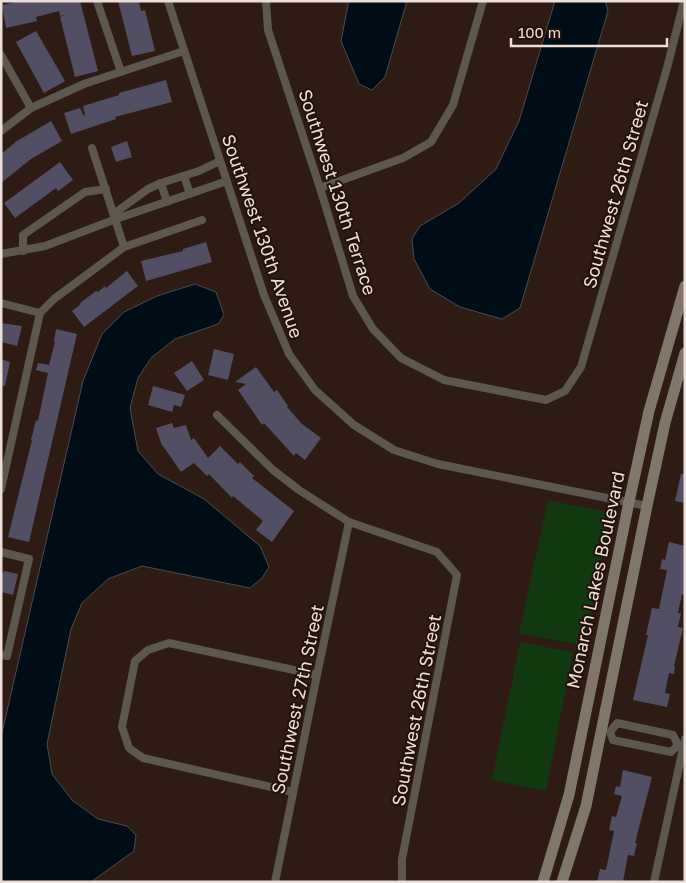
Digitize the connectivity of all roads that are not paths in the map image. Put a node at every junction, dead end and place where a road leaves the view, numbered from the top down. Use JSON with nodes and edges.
{"nodes":[{"id":1,"x":97,"y":1,"type":"edge"},
{"id":2,"x":168,"y":1,"type":"edge"},
{"id":3,"x":266,"y":1,"type":"edge"},
{"id":4,"x":483,"y":1,"type":"edge"},
{"id":5,"x":684,"y":1,"type":"edge"},
{"id":6,"x":184,"y":51,"type":"junction"},
{"id":7,"x":1,"y":55,"type":"edge"},
{"id":8,"x":121,"y":72,"type":"junction"},
{"id":9,"x":31,"y":108,"type":"junction"},
{"id":10,"x":1,"y":131,"type":"edge"},
{"id":11,"x":92,"y":148,"type":"dead end"},
{"id":12,"x":220,"y":162,"type":"junction"},
{"id":13,"x":184,"y":176,"type":"junction"},
{"id":14,"x":227,"y":181,"type":"junction"},
{"id":15,"x":161,"y":183,"type":"junction"},
{"id":16,"x":320,"y":188,"type":"junction"},
{"id":17,"x":106,"y":190,"type":"junction"},
{"id":18,"x":190,"y":194,"type":"junction"},
{"id":19,"x":167,"y":202,"type":"junction"},
{"id":20,"x":116,"y":219,"type":"junction"},
{"id":21,"x":202,"y":220,"type":"dead end"},
{"id":22,"x":124,"y":248,"type":"junction"},
{"id":23,"x":23,"y":251,"type":"junction"},
{"id":24,"x":1,"y":254,"type":"edge"},
{"id":25,"x":685,"y":286,"type":"edge"},
{"id":26,"x":1,"y":303,"type":"edge"},
{"id":27,"x":40,"y":313,"type":"junction"},
{"id":28,"x":685,"y":352,"type":"edge"},
{"id":29,"x":565,"y":391,"type":"joint"},
{"id":30,"x":217,"y":415,"type":"dead end"},
{"id":31,"x":5,"y":449,"type":"edge"},
{"id":32,"x":1,"y":489,"type":"edge"},
{"id":33,"x":629,"y":502,"type":"junction"},
{"id":34,"x":647,"y":506,"type":"junction"},
{"id":35,"x":349,"y":522,"type":"junction"},
{"id":36,"x":1,"y":552,"type":"edge"},
{"id":37,"x":4,"y":655,"type":"edge"},
{"id":38,"x":317,"y":675,"type":"junction"},
{"id":39,"x":605,"y":731,"type":"junction"},
{"id":40,"x":683,"y":744,"type":"edge"},
{"id":41,"x":293,"y":792,"type":"junction"},
{"id":42,"x":275,"y":882,"type":"edge"},
{"id":43,"x":402,"y":882,"type":"edge"},
{"id":44,"x":543,"y":882,"type":"edge"},
{"id":45,"x":562,"y":882,"type":"edge"},
{"id":46,"x":654,"y":882,"type":"edge"}],
"edges":[{"from":1,"to":8,"type":"street"},
{"from":2,"to":6,"type":"street","name":"Southwest 130th Avenue"},
{"from":3,"to":16,"type":"street","name":"Southwest 130th Terrace"},
{"from":4,"to":16,"type":"street"},
{"from":5,"to":29,"type":"street","name":"Southwest 26th Street"},
{"from":6,"to":8,"type":"street"},
{"from":6,"to":12,"type":"street","name":"Southwest 130th Avenue"},
{"from":7,"to":9,"type":"street"},
{"from":8,"to":9,"type":"street"},
{"from":9,"to":10,"type":"street"},
{"from":11,"to":17,"type":"street"},
{"from":12,"to":13,"type":"street"},
{"from":12,"to":14,"type":"street","name":"Southwest 130th Avenue"},
{"from":13,"to":15,"type":"street"},
{"from":13,"to":18,"type":"street"},
{"from":14,"to":18,"type":"street"},
{"from":14,"to":33,"type":"street","name":"Southwest 130th Avenue"},
{"from":15,"to":19,"type":"street"},
{"from":15,"to":20,"type":"street"},
{"from":16,"to":29,"type":"street","name":"Southwest 130th Terrace"},
{"from":17,"to":20,"type":"street"},
{"from":17,"to":23,"type":"street"},
{"from":18,"to":19,"type":"street"},
{"from":19,"to":20,"type":"street"},
{"from":20,"to":22,"type":"street"},
{"from":20,"to":23,"type":"street"},
{"from":21,"to":22,"type":"street"},
{"from":22,"to":27,"type":"street"},
{"from":23,"to":24,"type":"street"},
{"from":25,"to":33,"type":"street","name":"Monarch Lakes Boulevard"},
{"from":26,"to":27,"type":"street"},
{"from":27,"to":31,"type":"street"},
{"from":28,"to":34,"type":"street","name":"Monarch Lakes Boulevard"},
{"from":30,"to":35,"type":"street"},
{"from":31,"to":32,"type":"street"},
{"from":33,"to":34,"type":"street","name":"Southwest 130th Avenue"},
{"from":33,"to":44,"type":"street","name":"Monarch Lakes Boulevard"},
{"from":34,"to":39,"type":"street","name":"Monarch Lakes Boulevard"},
{"from":35,"to":38,"type":"street","name":"Southwest 27th Street"},
{"from":35,"to":43,"type":"street","name":"Southwest 26th Street"},
{"from":36,"to":37,"type":"street"},
{"from":38,"to":41,"type":"street","name":"Southwest 27th Street"},
{"from":38,"to":41,"type":"street"},
{"from":39,"to":40,"type":"street"},
{"from":39,"to":40,"type":"street"},
{"from":39,"to":45,"type":"street","name":"Monarch Lakes Boulevard"},
{"from":40,"to":46,"type":"street"},
{"from":41,"to":42,"type":"street","name":"Southwest 27th Street"}]}
